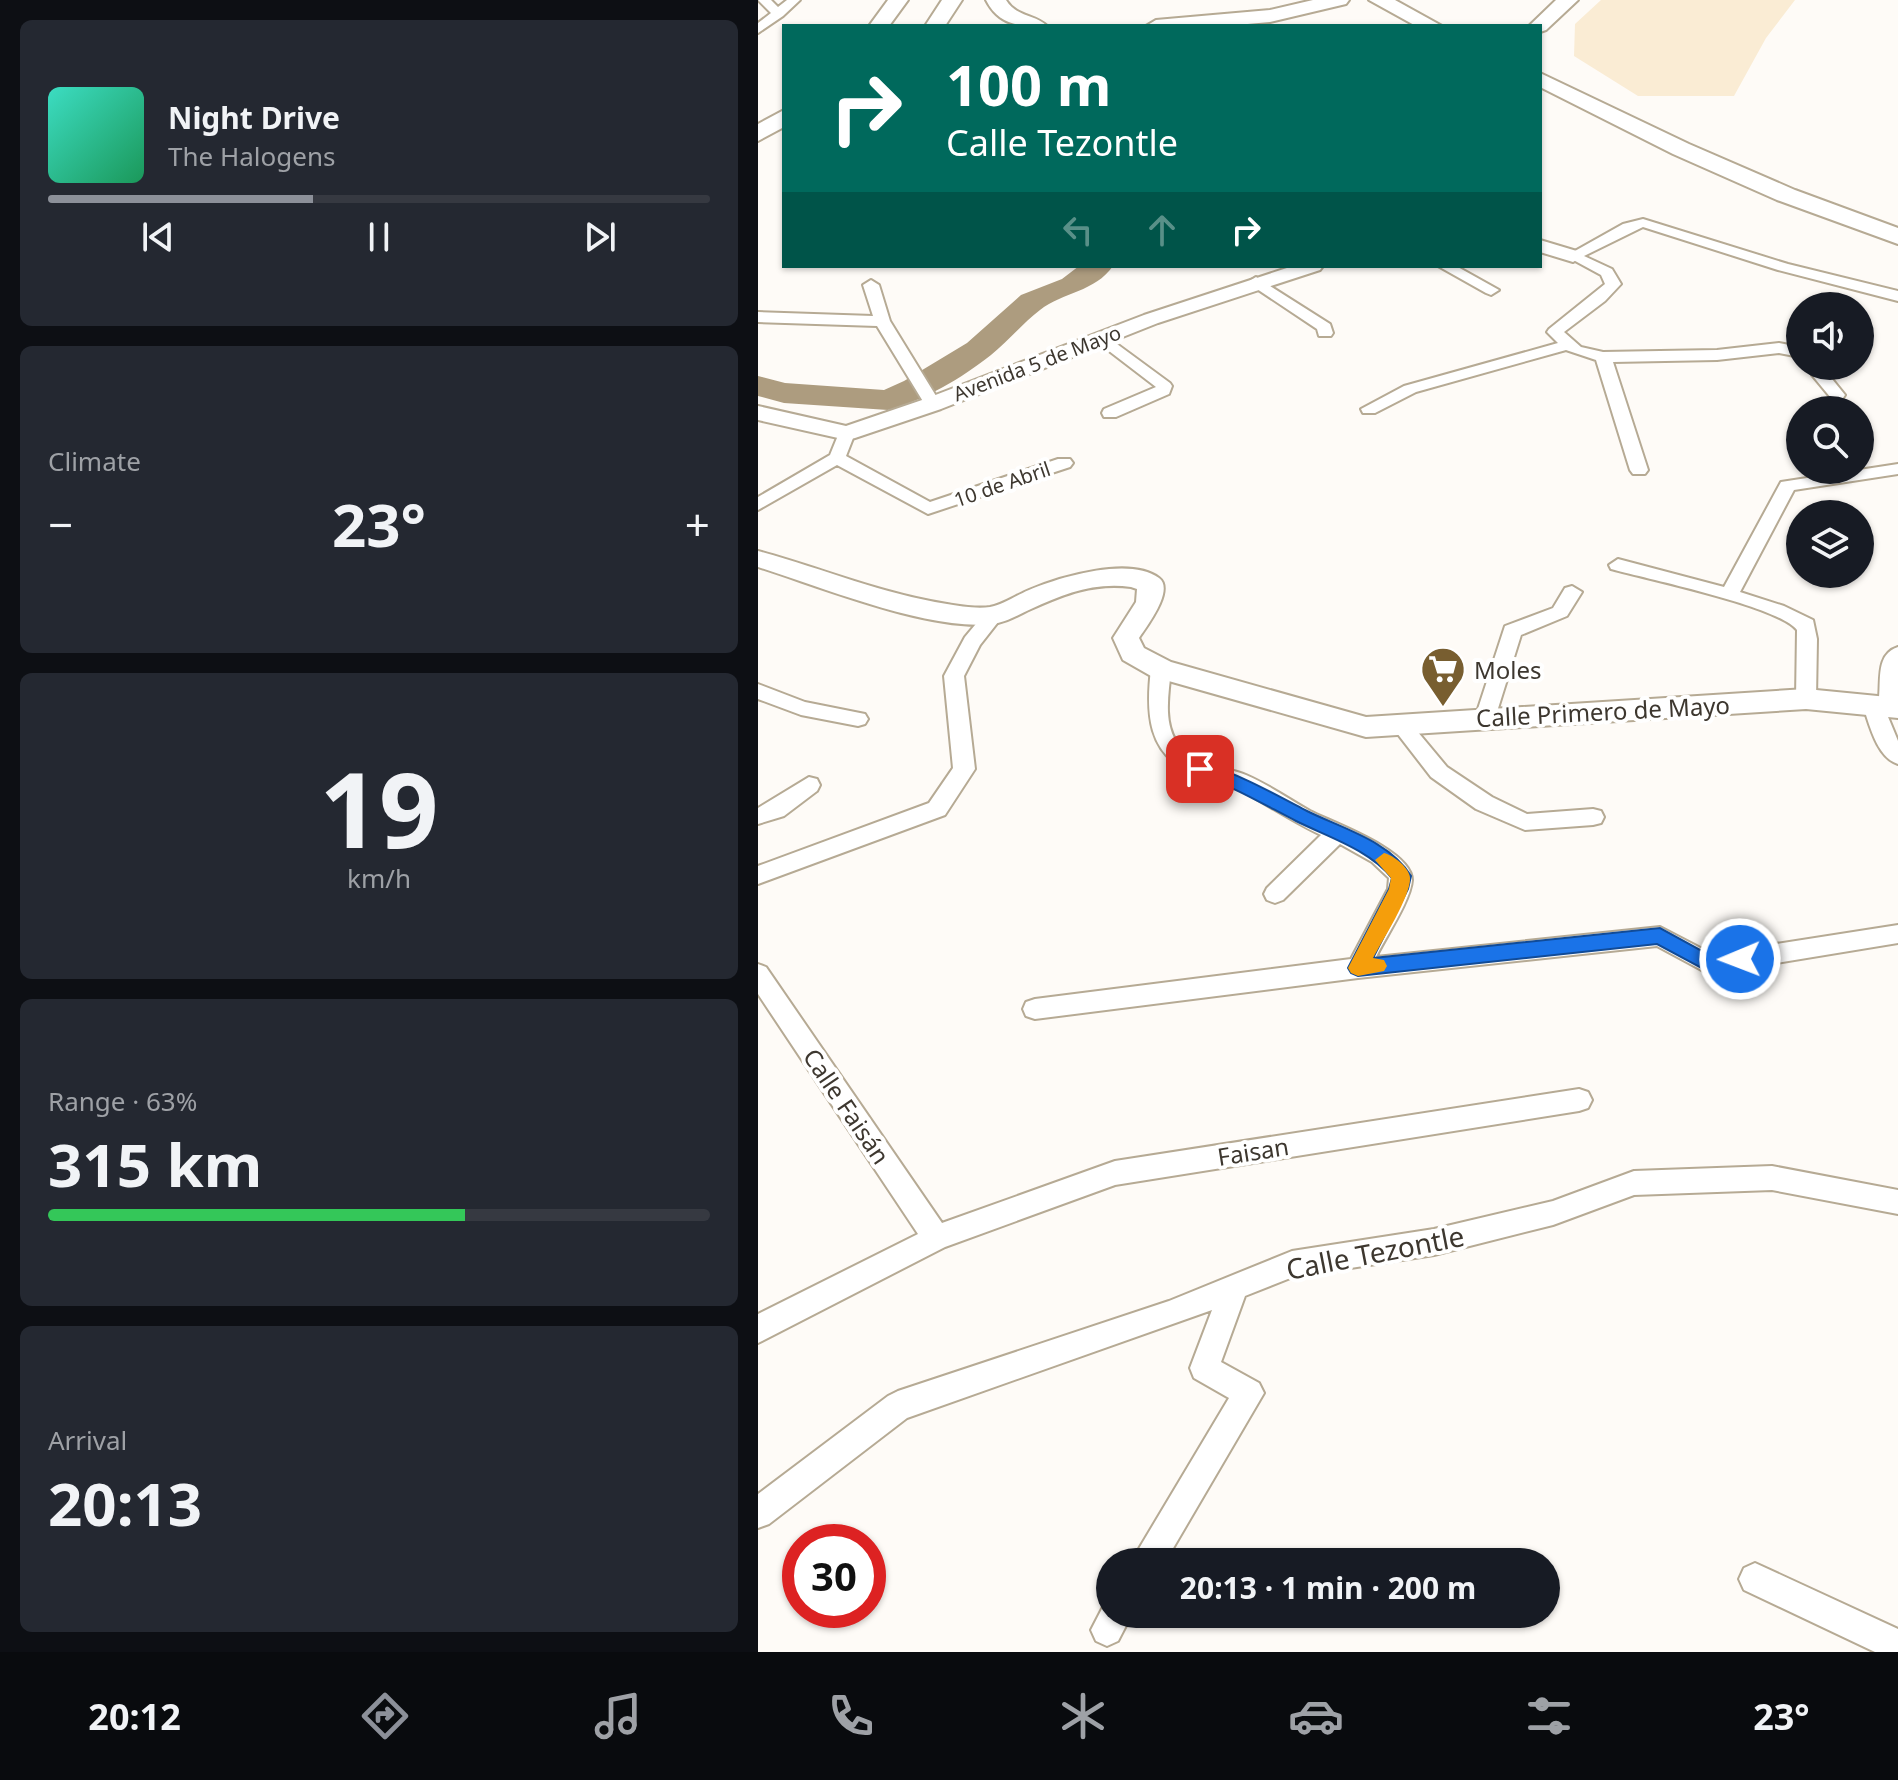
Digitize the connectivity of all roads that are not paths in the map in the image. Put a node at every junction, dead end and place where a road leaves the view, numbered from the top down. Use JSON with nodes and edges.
{"nodes":[{"id":1,"x":764,"y":0,"type":"edge"},
{"id":2,"x":794,"y":0,"type":"edge"},
{"id":3,"x":898,"y":0,"type":"edge"},
{"id":4,"x":952,"y":0,"type":"edge"},
{"id":5,"x":996,"y":0,"type":"edge"},
{"id":6,"x":1339,"y":0,"type":"edge"},
{"id":7,"x":1350,"y":0,"type":"edge"},
{"id":8,"x":1379,"y":0,"type":"edge"},
{"id":9,"x":1568,"y":0,"type":"edge"},
{"id":10,"x":779,"y":14,"type":"junction"},
{"id":11,"x":880,"y":24,"type":"edge"},
{"id":12,"x":936,"y":24,"type":"edge"},
{"id":13,"x":1029,"y":24,"type":"edge"},
{"id":14,"x":1179,"y":24,"type":"edge"},
{"id":15,"x":1398,"y":24,"type":"edge"},
{"id":16,"x":1428,"y":24,"type":"edge"},
{"id":17,"x":1541,"y":24,"type":"edge"},
{"id":18,"x":760,"y":27,"type":"edge"},
{"id":19,"x":1542,"y":80,"type":"edge"},
{"id":20,"x":1542,"y":95,"type":"edge"},
{"id":21,"x":782,"y":118,"type":"edge"},
{"id":22,"x":758,"y":134,"type":"edge"},
{"id":23,"x":782,"y":134,"type":"edge"},
{"id":24,"x":758,"y":147,"type":"edge"},
{"id":25,"x":1898,"y":237,"type":"edge"},
{"id":26,"x":1542,"y":247,"type":"edge"},
{"id":27,"x":1898,"y":251,"type":"edge"},
{"id":28,"x":1573,"y":256,"type":"junction"},
{"id":29,"x":1306,"y":268,"type":"edge"},
{"id":30,"x":1449,"y":268,"type":"edge"},
{"id":31,"x":1256,"y":282,"type":"junction"},
{"id":32,"x":871,"y":285,"type":"dead end"},
{"id":33,"x":1491,"y":290,"type":"dead end"},
{"id":34,"x":1898,"y":296,"type":"edge"},
{"id":35,"x":758,"y":317,"type":"edge"},
{"id":36,"x":882,"y":321,"type":"junction"},
{"id":37,"x":1325,"y":333,"type":"dead end"},
{"id":38,"x":1102,"y":338,"type":"junction"},
{"id":39,"x":1568,"y":345,"type":"junction"},
{"id":40,"x":1786,"y":349,"type":"edge"},
{"id":41,"x":1603,"y":357,"type":"junction"},
{"id":42,"x":1824,"y":380,"type":"edge"},
{"id":43,"x":1837,"y":395,"type":"dead end"},
{"id":44,"x":933,"y":403,"type":"junction"},
{"id":45,"x":1369,"y":409,"type":"dead end"},
{"id":46,"x":758,"y":413,"type":"edge"},
{"id":47,"x":1110,"y":413,"type":"dead end"},
{"id":48,"x":847,"y":433,"type":"junction"},
{"id":49,"x":837,"y":458,"type":"junction"},
{"id":50,"x":1064,"y":463,"type":"dead end"},
{"id":51,"x":1898,"y":469,"type":"edge"},
{"id":52,"x":1639,"y":470,"type":"dead end"},
{"id":53,"x":758,"y":505,"type":"edge"},
{"id":54,"x":758,"y":559,"type":"edge"},
{"id":55,"x":1618,"y":565,"type":"dead end"},
{"id":56,"x":1572,"y":592,"type":"dead end"},
{"id":57,"x":1729,"y":595,"type":"junction"},
{"id":58,"x":992,"y":617,"type":"junction"},
{"id":59,"x":1898,"y":654,"type":"edge"},
{"id":60,"x":1161,"y":669,"type":"junction"},
{"id":61,"x":758,"y":691,"type":"edge"},
{"id":62,"x":1806,"y":699,"type":"junction"},
{"id":63,"x":1886,"y":706,"type":"edge"},
{"id":64,"x":1485,"y":718,"type":"junction"},
{"id":65,"x":858,"y":719,"type":"dead end"},
{"id":66,"x":1400,"y":724,"type":"junction"},
{"id":67,"x":1898,"y":756,"type":"edge"},
{"id":68,"x":809,"y":785,"type":"dead end"},
{"id":69,"x":758,"y":816,"type":"edge"},
{"id":70,"x":1593,"y":817,"type":"dead end"},
{"id":71,"x":1339,"y":831,"type":"junction"},
{"id":72,"x":758,"y":875,"type":"edge"},
{"id":73,"x":1275,"y":894,"type":"dead end"},
{"id":74,"x":1898,"y":934,"type":"edge"},
{"id":75,"x":1358,"y":968,"type":"junction"},
{"id":76,"x":758,"y":974,"type":"edge"},
{"id":77,"x":1035,"y":1009,"type":"dead end"},
{"id":78,"x":1579,"y":1100,"type":"dead end"},
{"id":79,"x":1898,"y":1202,"type":"edge"},
{"id":80,"x":936,"y":1238,"type":"junction"},
{"id":81,"x":1235,"y":1287,"type":"junction"},
{"id":82,"x":758,"y":1329,"type":"edge"},
{"id":83,"x":758,"y":1513,"type":"edge"},
{"id":84,"x":1155,"y":1548,"type":"edge"},
{"id":85,"x":1755,"y":1579,"type":"dead end"},
{"id":86,"x":1898,"y":1646,"type":"edge"}],
"edges":[{"from":1,"to":10,"type":"street"},
{"from":2,"to":10,"type":"street"},
{"from":3,"to":11,"type":"highway"},
{"from":4,"to":12,"type":"highway"},
{"from":5,"to":13,"type":"highway"},
{"from":6,"to":14,"type":"highway"},
{"from":7,"to":15,"type":"highway"},
{"from":8,"to":16,"type":"highway"},
{"from":9,"to":17,"type":"highway"},
{"from":10,"to":18,"type":"street"},
{"from":19,"to":25,"type":"highway"},
{"from":20,"to":27,"type":"highway"},
{"from":21,"to":22,"type":"highway"},
{"from":23,"to":24,"type":"highway"},
{"from":26,"to":28,"type":"street"},
{"from":28,"to":34,"type":"street"},
{"from":28,"to":39,"type":"street"},
{"from":29,"to":31,"type":"street","name":"Avenida 5 de Mayo"},
{"from":30,"to":33,"type":"street"},
{"from":31,"to":37,"type":"street"},
{"from":31,"to":38,"type":"street","name":"Avenida 5 de Mayo"},
{"from":32,"to":36,"type":"street"},
{"from":35,"to":36,"type":"street"},
{"from":36,"to":44,"type":"street"},
{"from":38,"to":44,"type":"street","name":"Avenida 5 de Mayo"},
{"from":38,"to":47,"type":"street"},
{"from":39,"to":41,"type":"street"},
{"from":39,"to":45,"type":"street"},
{"from":40,"to":41,"type":"street"},
{"from":41,"to":52,"type":"street"},
{"from":42,"to":43,"type":"street"},
{"from":44,"to":48,"type":"street","name":"Avenida 5 de Mayo"},
{"from":46,"to":48,"type":"street"},
{"from":48,"to":49,"type":"street"},
{"from":49,"to":50,"type":"street","name":"10 de Abril"},
{"from":49,"to":53,"type":"street"},
{"from":51,"to":57,"type":"street"},
{"from":54,"to":58,"type":"street"},
{"from":55,"to":57,"type":"street"},
{"from":56,"to":64,"type":"street"},
{"from":57,"to":62,"type":"street"},
{"from":58,"to":60,"type":"street","name":"Calle Primero de Mayo"},
{"from":58,"to":72,"type":"street","name":"Calle Primero de Mayo"},
{"from":59,"to":63,"type":"street"},
{"from":60,"to":66,"type":"street","name":"Calle Primero de Mayo"},
{"from":60,"to":71,"type":"street"},
{"from":61,"to":65,"type":"street"},
{"from":62,"to":63,"type":"street","name":"Calle Primero de Mayo"},
{"from":62,"to":64,"type":"street","name":"Calle Primero de Mayo"},
{"from":63,"to":67,"type":"street"},
{"from":64,"to":66,"type":"street","name":"Calle Primero de Mayo"},
{"from":66,"to":70,"type":"street"},
{"from":68,"to":69,"type":"street"},
{"from":71,"to":73,"type":"street"},
{"from":71,"to":75,"type":"street"},
{"from":74,"to":75,"type":"street"},
{"from":75,"to":77,"type":"street"},
{"from":76,"to":80,"type":"street","name":"Calle Faisán"},
{"from":78,"to":80,"type":"street","name":"Faisan"},
{"from":79,"to":81,"type":"street","name":"Calle Tezontle"},
{"from":80,"to":82,"type":"street","name":"Faisan"},
{"from":81,"to":83,"type":"street","name":"Calle Tezontle"},
{"from":81,"to":84,"type":"street"},
{"from":85,"to":86,"type":"street"}]}
